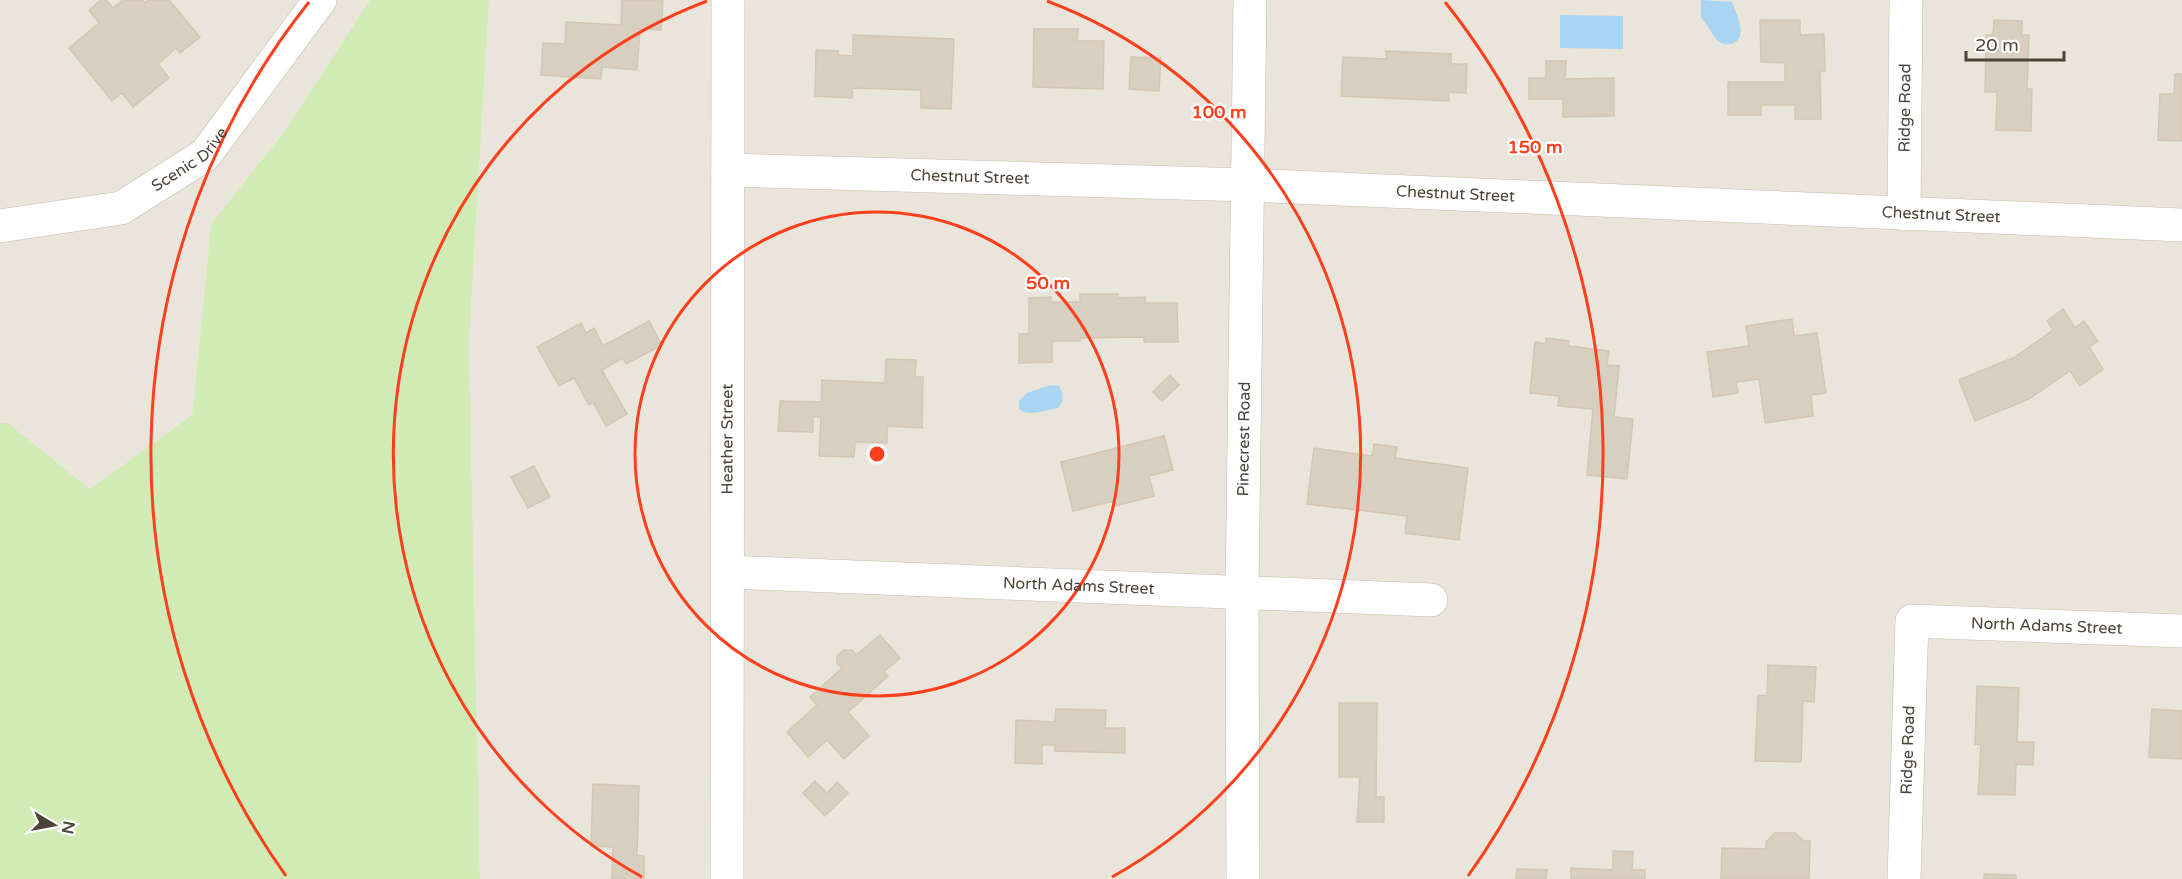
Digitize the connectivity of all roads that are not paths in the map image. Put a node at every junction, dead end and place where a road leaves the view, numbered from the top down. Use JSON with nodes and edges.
{"nodes":[{"id":1,"x":320,"y":0,"type":"edge"},
{"id":2,"x":729,"y":0,"type":"edge"},
{"id":3,"x":1250,"y":0,"type":"edge"},
{"id":4,"x":1906,"y":0,"type":"edge"},
{"id":5,"x":728,"y":170,"type":"junction"},
{"id":6,"x":1247,"y":185,"type":"junction"},
{"id":7,"x":1904,"y":214,"type":"junction"},
{"id":8,"x":2182,"y":225,"type":"edge"},
{"id":9,"x":0,"y":226,"type":"edge"},
{"id":10,"x":728,"y":572,"type":"junction"},
{"id":11,"x":1242,"y":591,"type":"junction"},
{"id":12,"x":1431,"y":600,"type":"dead end"},
{"id":13,"x":1912,"y":621,"type":"joint"},
{"id":14,"x":2182,"y":631,"type":"edge"},
{"id":15,"x":727,"y":879,"type":"edge"},
{"id":16,"x":1243,"y":879,"type":"edge"},
{"id":17,"x":1904,"y":879,"type":"edge"}],
"edges":[{"from":1,"to":9,"type":"street","name":"Scenic Drive"},
{"from":2,"to":5,"type":"street","name":"Heather Street"},
{"from":3,"to":6,"type":"street","name":"Pinecrest Road"},
{"from":4,"to":7,"type":"street","name":"Ridge Road"},
{"from":5,"to":6,"type":"street","name":"Chestnut Street"},
{"from":5,"to":10,"type":"street","name":"Heather Street"},
{"from":6,"to":7,"type":"street","name":"Chestnut Street"},
{"from":6,"to":11,"type":"street","name":"Pinecrest Road"},
{"from":7,"to":8,"type":"street","name":"Chestnut Street"},
{"from":10,"to":11,"type":"street","name":"North Adams Street"},
{"from":10,"to":15,"type":"street","name":"Heather Street"},
{"from":11,"to":12,"type":"street","name":"North Adams Street"},
{"from":11,"to":16,"type":"street","name":"Pinecrest Road"},
{"from":13,"to":14,"type":"street","name":"North Adams Street"},
{"from":13,"to":17,"type":"street","name":"Ridge Road"}]}
